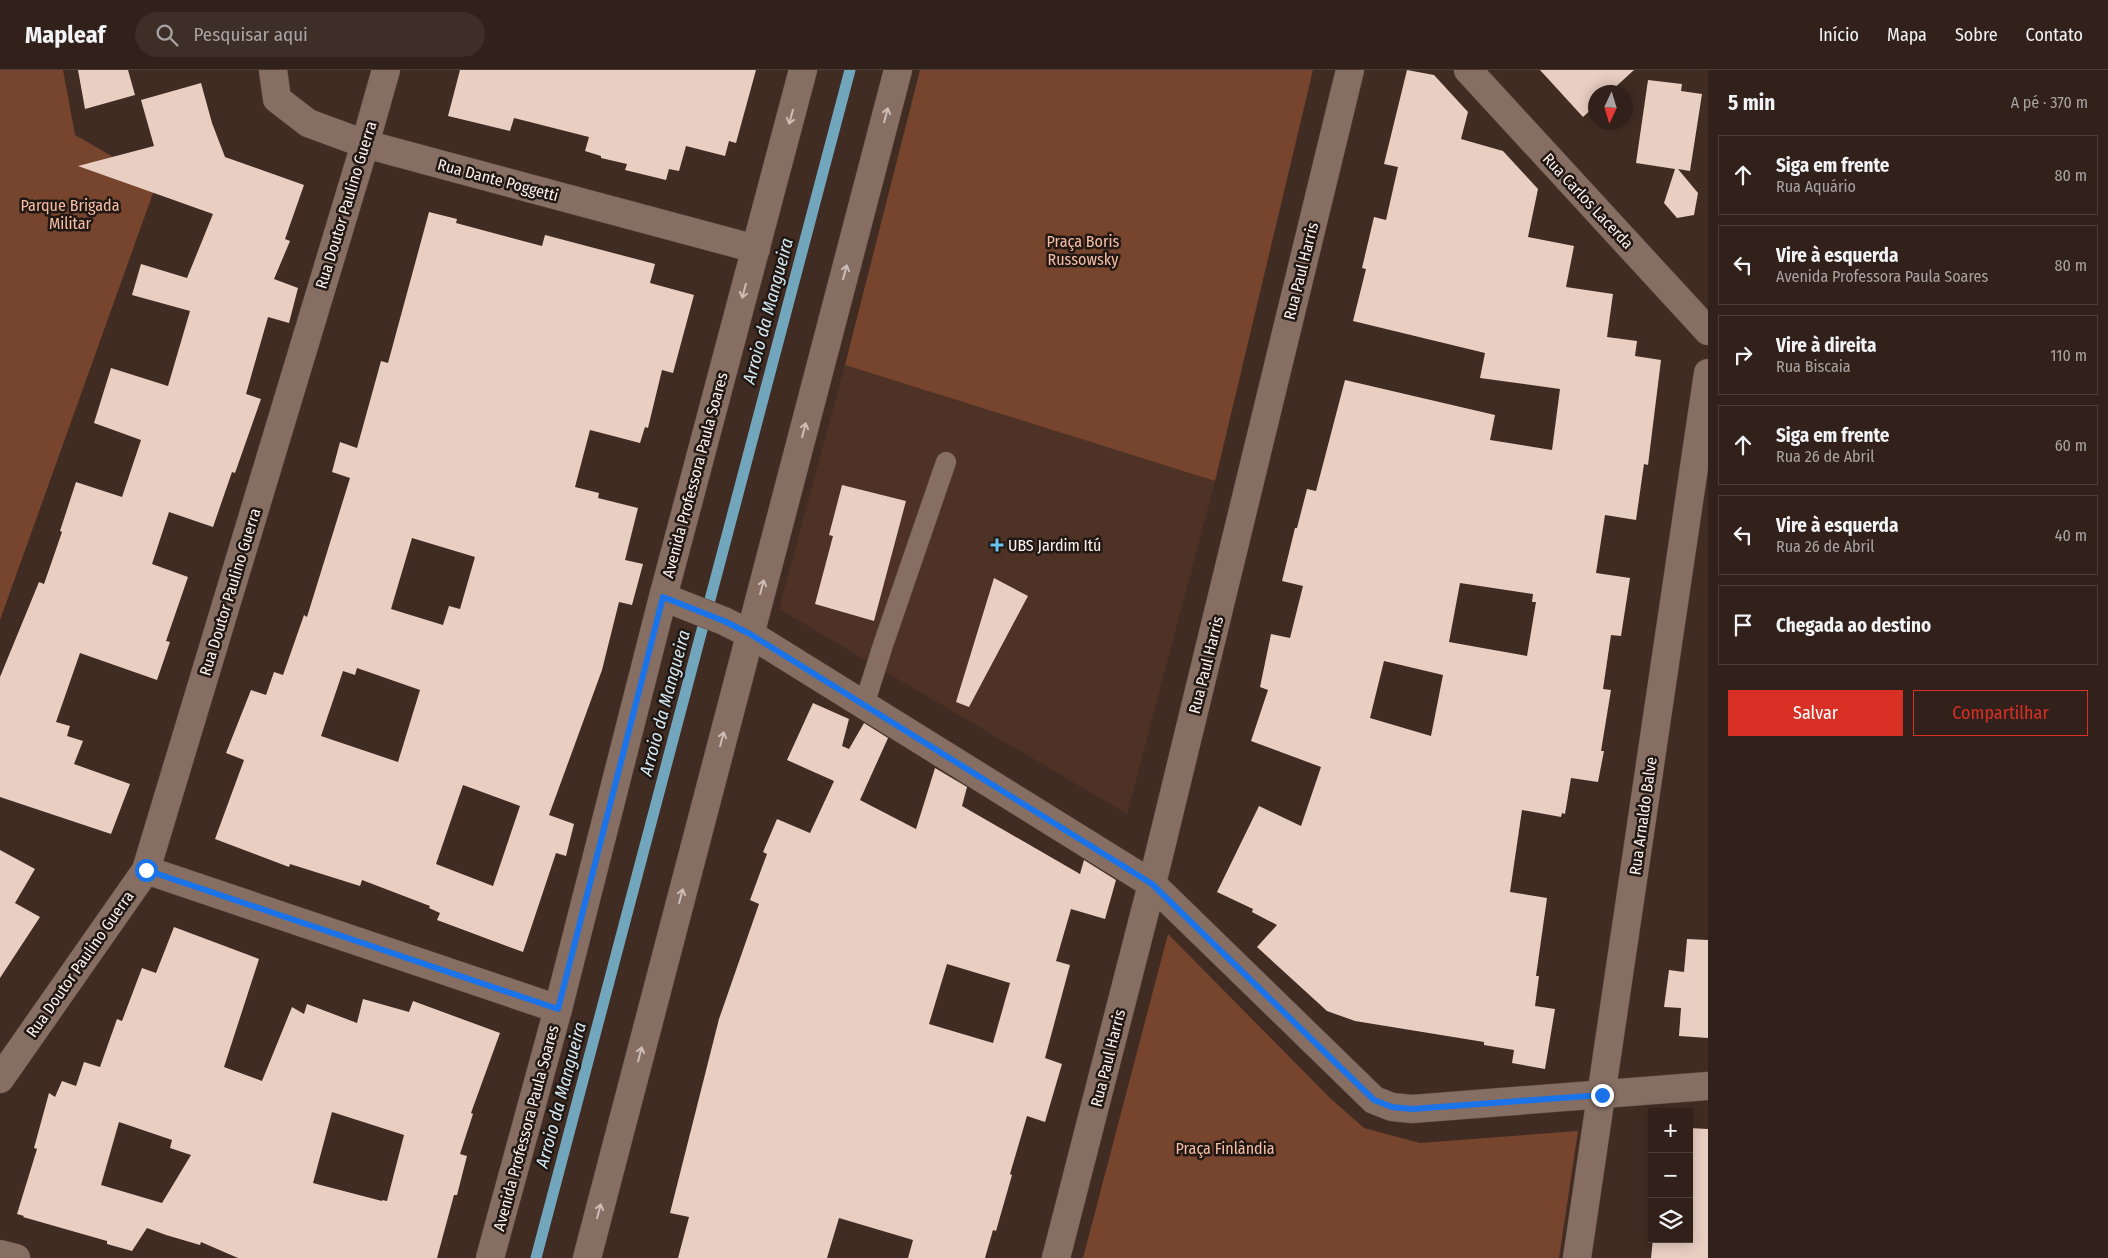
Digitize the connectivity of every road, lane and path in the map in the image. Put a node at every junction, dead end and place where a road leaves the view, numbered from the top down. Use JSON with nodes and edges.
{"nodes":[{"id":1,"x":273,"y":70,"type":"edge"},
{"id":2,"x":386,"y":70,"type":"edge"},
{"id":3,"x":803,"y":70,"type":"edge"},
{"id":4,"x":898,"y":70,"type":"edge"},
{"id":5,"x":1350,"y":70,"type":"edge"},
{"id":6,"x":1468,"y":70,"type":"edge"},
{"id":7,"x":365,"y":144,"type":"junction"},
{"id":8,"x":756,"y":249,"type":"junction"},
{"id":9,"x":1708,"y":331,"type":"edge"},
{"id":10,"x":1708,"y":374,"type":"edge"},
{"id":11,"x":946,"y":462,"type":"dead end"},
{"id":12,"x":663,"y":597,"type":"junction"},
{"id":13,"x":750,"y":634,"type":"junction"},
{"id":14,"x":864,"y":705,"type":"junction"},
{"id":15,"x":146,"y":870,"type":"junction"},
{"id":16,"x":1152,"y":884,"type":"junction"},
{"id":17,"x":558,"y":1009,"type":"junction"},
{"id":18,"x":0,"y":1079,"type":"edge"},
{"id":19,"x":1708,"y":1086,"type":"edge"},
{"id":20,"x":1602,"y":1095,"type":"junction"},
{"id":21,"x":0,"y":1254,"type":"edge"},
{"id":22,"x":16,"y":1258,"type":"edge"},
{"id":23,"x":490,"y":1258,"type":"edge"},
{"id":24,"x":587,"y":1258,"type":"edge"},
{"id":25,"x":1056,"y":1258,"type":"edge"},
{"id":26,"x":1577,"y":1258,"type":"edge"}],
"edges":[{"from":1,"to":7,"type":"street","name":"Rua Dante Poggetti"},
{"from":2,"to":7,"type":"street","name":"Rua Doutor Paulino Guerra"},
{"from":3,"to":8,"type":"street","name":"Avenida Professora Paula Soares","one_way":true},
{"from":13,"to":4,"type":"street","one_way":true},
{"from":5,"to":16,"type":"street","name":"Rua Paul Harris"},
{"from":6,"to":9,"type":"street","name":"Rua Carlos Lacerda"},
{"from":7,"to":8,"type":"street","name":"Rua Dante Poggetti"},
{"from":7,"to":15,"type":"street","name":"Rua Doutor Paulino Guerra"},
{"from":8,"to":12,"type":"street","name":"Avenida Professora Paula Soares","one_way":true},
{"from":10,"to":20,"type":"street","name":"Rua Arnaldo Balve"},
{"from":11,"to":14,"type":"lane"},
{"from":12,"to":13,"type":"street"},
{"from":12,"to":17,"type":"street","name":"Avenida Professora Paula Soares"},
{"from":13,"to":14,"type":"street"},
{"from":24,"to":13,"type":"street","one_way":true},
{"from":14,"to":16,"type":"street"},
{"from":15,"to":17,"type":"street"},
{"from":15,"to":18,"type":"street","name":"Rua Doutor Paulino Guerra"},
{"from":16,"to":20,"type":"street"},
{"from":16,"to":25,"type":"street","name":"Rua Paul Harris"},
{"from":17,"to":23,"type":"street","name":"Avenida Professora Paula Soares"},
{"from":19,"to":20,"type":"street"},
{"from":20,"to":26,"type":"street","name":"Rua Arnaldo Balve"},
{"from":21,"to":22,"type":"street"}]}
